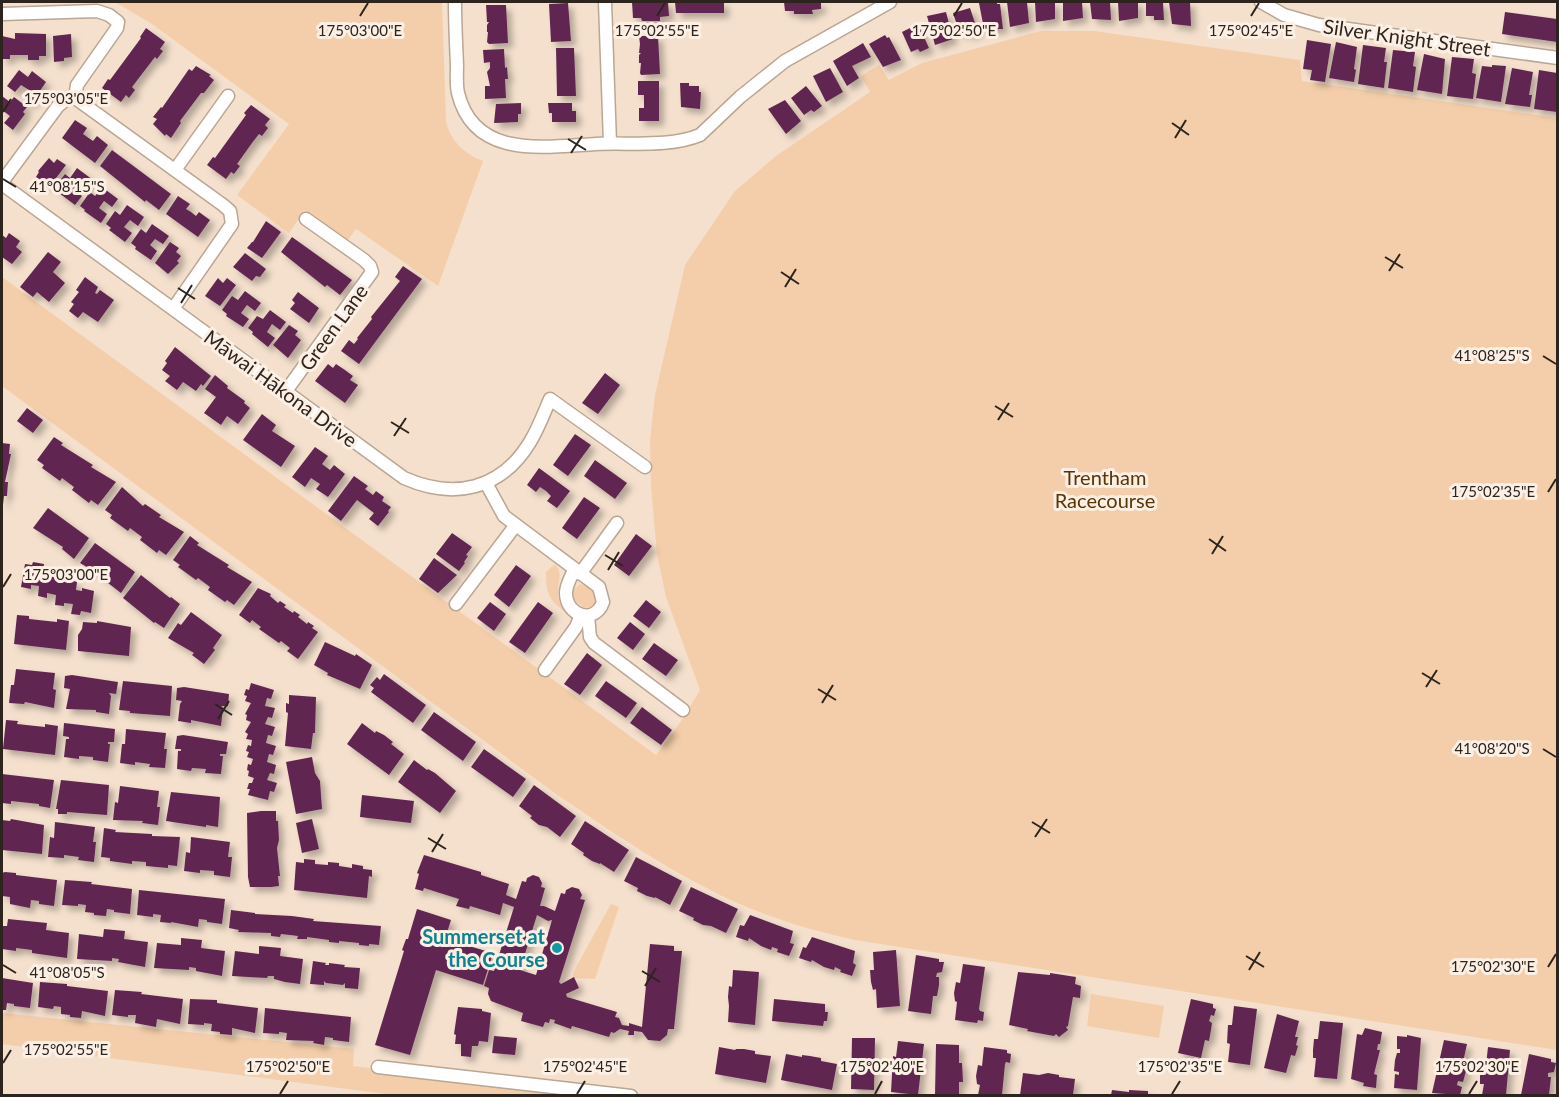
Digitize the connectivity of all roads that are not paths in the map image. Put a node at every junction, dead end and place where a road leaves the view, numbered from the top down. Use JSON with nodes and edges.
{"nodes":[{"id":1,"x":455,"y":2,"type":"edge"},
{"id":2,"x":605,"y":2,"type":"edge"},
{"id":3,"x":890,"y":2,"type":"edge"},
{"id":4,"x":1261,"y":2,"type":"edge"},
{"id":5,"x":2,"y":14,"type":"edge"},
{"id":6,"x":1557,"y":58,"type":"edge"},
{"id":7,"x":228,"y":96,"type":"dead end"},
{"id":8,"x":75,"y":98,"type":"junction"},
{"id":9,"x":610,"y":143,"type":"junction"},
{"id":10,"x":175,"y":170,"type":"junction"},
{"id":11,"x":2,"y":183,"type":"edge"},
{"id":12,"x":306,"y":219,"type":"dead end"},
{"id":13,"x":173,"y":309,"type":"junction"},
{"id":14,"x":286,"y":391,"type":"junction"},
{"id":15,"x":645,"y":467,"type":"dead end"},
{"id":16,"x":486,"y":483,"type":"junction"},
{"id":17,"x":617,"y":523,"type":"dead end"},
{"id":18,"x":515,"y":526,"type":"junction"},
{"id":19,"x":577,"y":572,"type":"junction"},
{"id":20,"x":456,"y":604,"type":"dead end"},
{"id":21,"x":584,"y":615,"type":"junction"},
{"id":22,"x":545,"y":670,"type":"dead end"},
{"id":23,"x":683,"y":710,"type":"dead end"},
{"id":24,"x":378,"y":1068,"type":"dead end"},
{"id":25,"x":631,"y":1095,"type":"edge"}],
"edges":[{"from":1,"to":9,"type":"street"},
{"from":2,"to":9,"type":"street"},
{"from":3,"to":9,"type":"street"},
{"from":4,"to":6,"type":"street","name":"Silver Knight Street"},
{"from":5,"to":8,"type":"street"},
{"from":7,"to":10,"type":"street"},
{"from":8,"to":10,"type":"street"},
{"from":8,"to":11,"type":"street"},
{"from":10,"to":13,"type":"street"},
{"from":11,"to":13,"type":"street","name":"Māwai Hākona Drive"},
{"from":12,"to":14,"type":"street","name":"Green Lane"},
{"from":13,"to":14,"type":"street","name":"Māwai Hākona Drive"},
{"from":14,"to":16,"type":"street","name":"Māwai Hākona Drive"},
{"from":15,"to":16,"type":"street","name":"Māwai Hākona Drive"},
{"from":16,"to":18,"type":"street"},
{"from":17,"to":19,"type":"street"},
{"from":18,"to":19,"type":"street"},
{"from":18,"to":20,"type":"street"},
{"from":19,"to":21,"type":"street"},
{"from":19,"to":21,"type":"street"},
{"from":21,"to":22,"type":"street"},
{"from":21,"to":23,"type":"street"},
{"from":24,"to":25,"type":"street"}]}
